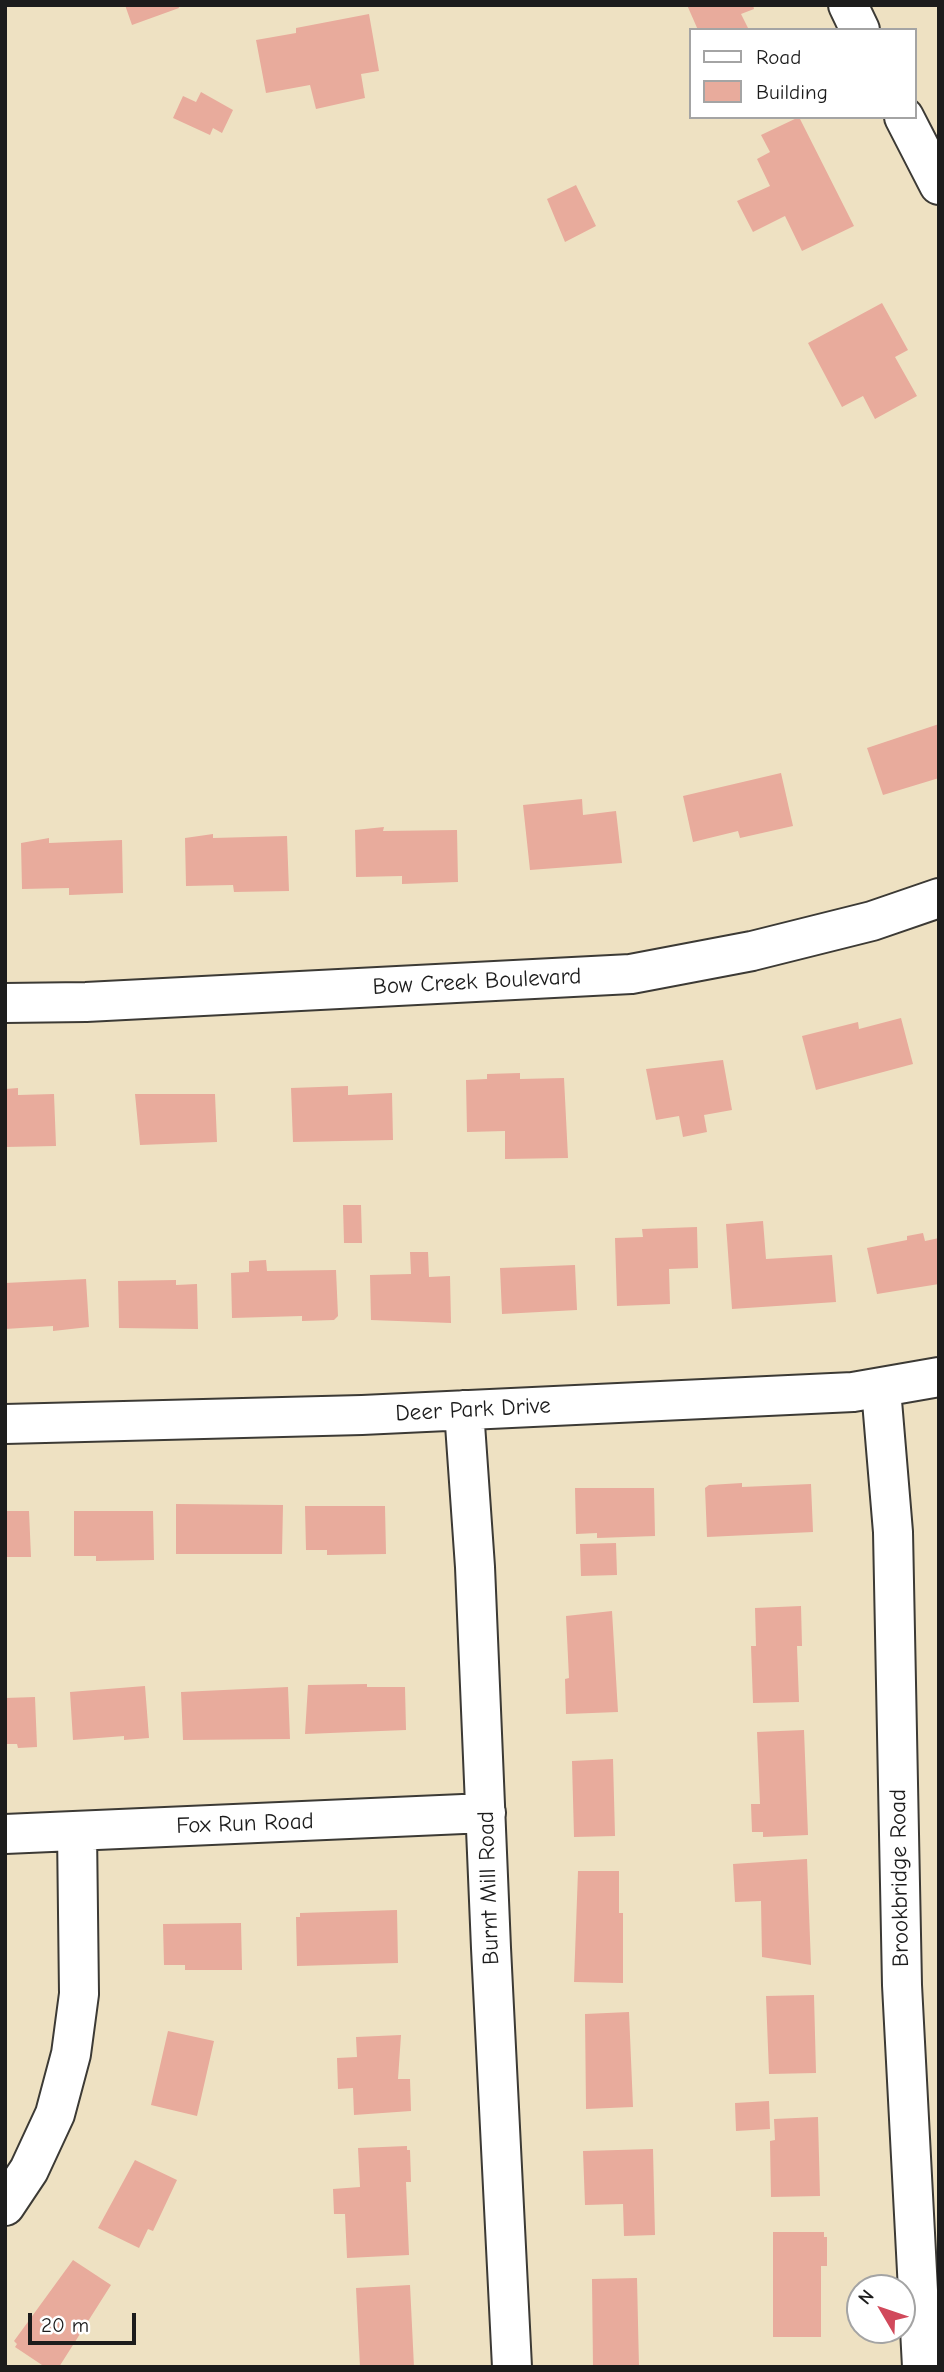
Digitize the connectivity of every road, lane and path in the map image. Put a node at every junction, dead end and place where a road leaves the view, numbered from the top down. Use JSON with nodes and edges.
{"nodes":[{"id":1,"x":848,"y":5,"type":"edge"},
{"id":2,"x":859,"y":28,"type":"edge"},
{"id":3,"x":905,"y":119,"type":"edge"},
{"id":4,"x":939,"y":185,"type":"edge"},
{"id":5,"x":939,"y":898,"type":"edge"},
{"id":6,"x":5,"y":1003,"type":"edge"},
{"id":7,"x":939,"y":1377,"type":"edge"},
{"id":8,"x":881,"y":1389,"type":"junction"},
{"id":9,"x":464,"y":1410,"type":"junction"},
{"id":10,"x":5,"y":1424,"type":"edge"},
{"id":11,"x":486,"y":1813,"type":"junction"},
{"id":12,"x":77,"y":1831,"type":"junction"},
{"id":13,"x":5,"y":1834,"type":"edge"},
{"id":14,"x":5,"y":2206,"type":"edge"},
{"id":15,"x":512,"y":2367,"type":"edge"},
{"id":16,"x":922,"y":2367,"type":"edge"}],
"edges":[{"from":1,"to":2,"type":"street"},
{"from":3,"to":4,"type":"street"},
{"from":5,"to":6,"type":"street","name":"Bow Creek Boulevard"},
{"from":7,"to":8,"type":"street","name":"Deer Park Drive"},
{"from":8,"to":9,"type":"street","name":"Deer Park Drive"},
{"from":8,"to":16,"type":"street","name":"Brookbridge Road"},
{"from":9,"to":10,"type":"street","name":"Deer Park Drive"},
{"from":9,"to":11,"type":"street","name":"Burnt Mill Road"},
{"from":11,"to":12,"type":"street","name":"Fox Run Road"},
{"from":11,"to":15,"type":"street","name":"Burnt Mill Road"},
{"from":12,"to":13,"type":"street","name":"Fox Run Road"},
{"from":12,"to":14,"type":"street"}]}
